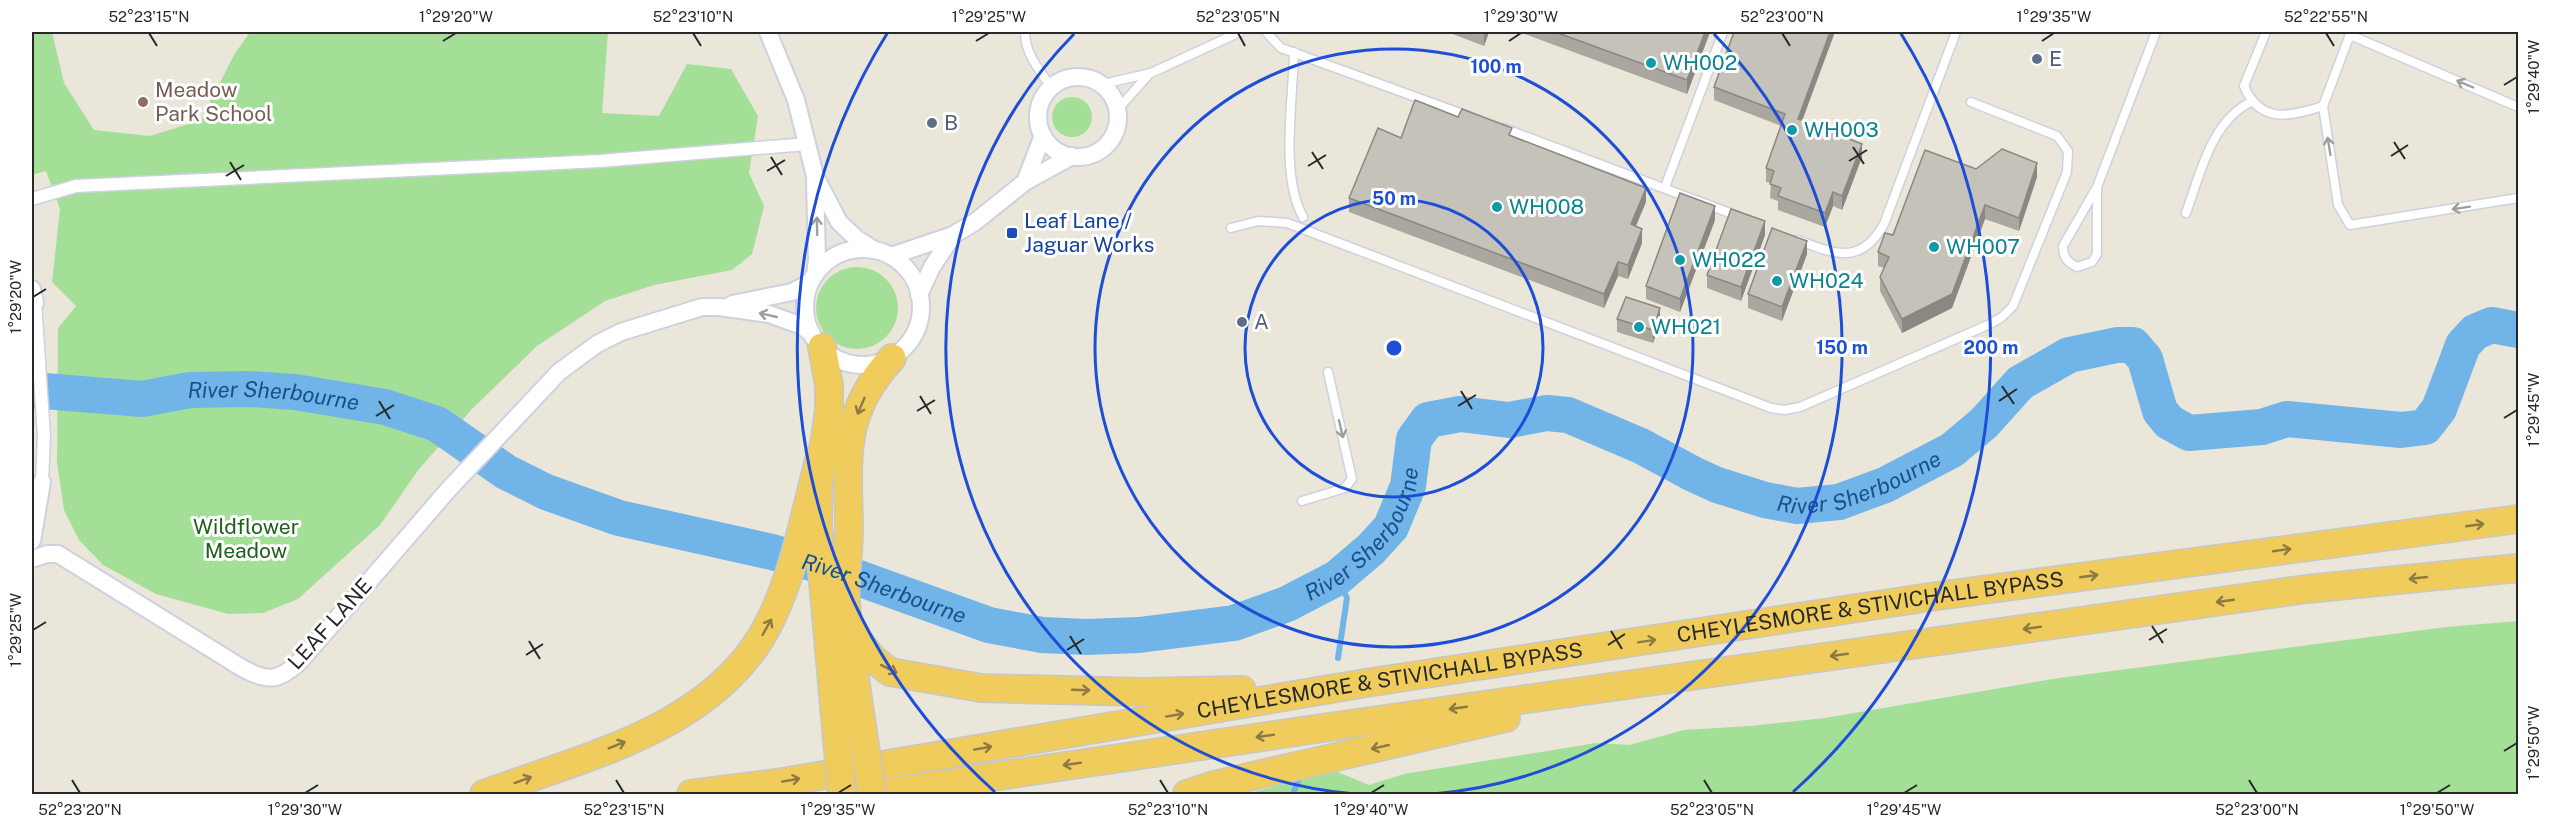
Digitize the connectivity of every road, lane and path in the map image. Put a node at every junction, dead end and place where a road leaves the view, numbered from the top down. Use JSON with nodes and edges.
{"nodes":[{"id":1,"x":768,"y":32,"type":"edge"},
{"id":2,"x":1024,"y":32,"type":"edge"},
{"id":3,"x":1240,"y":32,"type":"edge"},
{"id":4,"x":1266,"y":32,"type":"edge"},
{"id":5,"x":1723,"y":32,"type":"edge"},
{"id":6,"x":1956,"y":32,"type":"edge"},
{"id":7,"x":2157,"y":32,"type":"edge"},
{"id":8,"x":2266,"y":32,"type":"edge"},
{"id":9,"x":2350,"y":33,"type":"edge"},
{"id":10,"x":1294,"y":52,"type":"junction"},
{"id":11,"x":1151,"y":73,"type":"junction"},
{"id":12,"x":1103,"y":84,"type":"junction"},
{"id":13,"x":1051,"y":87,"type":"junction"},
{"id":14,"x":1971,"y":102,"type":"dead end"},
{"id":15,"x":2251,"y":102,"type":"junction"},
{"id":16,"x":2323,"y":106,"type":"junction"},
{"id":17,"x":2518,"y":107,"type":"edge"},
{"id":18,"x":1118,"y":109,"type":"junction"},
{"id":19,"x":1483,"y":121,"type":"edge"},
{"id":20,"x":1494,"y":125,"type":"edge"},
{"id":21,"x":1043,"y":135,"type":"junction"},
{"id":22,"x":807,"y":144,"type":"junction"},
{"id":23,"x":1072,"y":156,"type":"junction"},
{"id":24,"x":815,"y":176,"type":"junction"},
{"id":25,"x":1025,"y":182,"type":"junction"},
{"id":26,"x":1665,"y":187,"type":"junction"},
{"id":27,"x":2097,"y":187,"type":"junction"},
{"id":28,"x":2518,"y":198,"type":"edge"},
{"id":29,"x":32,"y":199,"type":"edge"},
{"id":30,"x":2186,"y":213,"type":"dead end"},
{"id":31,"x":1303,"y":217,"type":"dead end"},
{"id":32,"x":1750,"y":221,"type":"edge"},
{"id":33,"x":1231,"y":228,"type":"dead end"},
{"id":34,"x":953,"y":235,"type":"junction"},
{"id":35,"x":1792,"y":237,"type":"edge"},
{"id":36,"x":883,"y":253,"type":"junction"},
{"id":37,"x":813,"y":278,"type":"junction"},
{"id":38,"x":920,"y":295,"type":"junction"},
{"id":39,"x":33,"y":296,"type":"edge"},
{"id":40,"x":719,"y":307,"type":"junction"},
{"id":41,"x":817,"y":340,"type":"junction"},
{"id":42,"x":892,"y":358,"type":"junction"},
{"id":43,"x":1328,"y":372,"type":"dead end"},
{"id":44,"x":42,"y":482,"type":"joint"},
{"id":45,"x":1302,"y":501,"type":"dead end"},
{"id":46,"x":2518,"y":519,"type":"edge"},
{"id":47,"x":810,"y":524,"type":"junction"},
{"id":48,"x":32,"y":541,"type":"edge"},
{"id":49,"x":32,"y":560,"type":"edge"},
{"id":50,"x":2518,"y":568,"type":"edge"},
{"id":51,"x":834,"y":599,"type":"junction"},
{"id":52,"x":849,"y":628,"type":"junction"},
{"id":53,"x":1682,"y":677,"type":"junction"},
{"id":54,"x":1340,"y":688,"type":"junction"},
{"id":55,"x":484,"y":795,"type":"edge"},
{"id":56,"x":691,"y":795,"type":"edge"},
{"id":57,"x":842,"y":795,"type":"edge"},
{"id":58,"x":874,"y":795,"type":"edge"},
{"id":59,"x":1187,"y":795,"type":"edge"}],
"edges":[{"from":1,"to":22,"type":"street"},
{"from":2,"to":13,"type":"lane"},
{"from":3,"to":11,"type":"lane"},
{"from":4,"to":10,"type":"lane"},
{"from":5,"to":26,"type":"lane"},
{"from":6,"to":35,"type":"lane"},
{"from":7,"to":27,"type":"lane"},
{"from":8,"to":15,"type":"lane"},
{"from":9,"to":16,"type":"lane"},
{"from":17,"to":9,"type":"lane","one_way":true},
{"from":10,"to":19,"type":"lane"},
{"from":10,"to":31,"type":"lane"},
{"from":11,"to":12,"type":"lane"},
{"from":11,"to":18,"type":"lane"},
{"from":12,"to":13,"type":"street"},
{"from":12,"to":18,"type":"street"},
{"from":13,"to":21,"type":"street"},
{"from":14,"to":33,"type":"lane"},
{"from":15,"to":16,"type":"lane"},
{"from":15,"to":30,"type":"lane"},
{"from":28,"to":16,"type":"lane","one_way":true},
{"from":18,"to":23,"type":"street"},
{"from":20,"to":26,"type":"lane"},
{"from":21,"to":23,"type":"street"},
{"from":21,"to":25,"type":"street"},
{"from":22,"to":24,"type":"street"},
{"from":22,"to":29,"type":"street"},
{"from":23,"to":25,"type":"street"},
{"from":24,"to":36,"type":"street"},
{"from":37,"to":24,"type":"street","one_way":true},
{"from":25,"to":34,"type":"street"},
{"from":26,"to":32,"type":"lane"},
{"from":27,"to":27,"type":"lane"},
{"from":34,"to":36,"type":"street"},
{"from":34,"to":38,"type":"street"},
{"from":36,"to":37,"type":"street"},
{"from":36,"to":38,"type":"street"},
{"from":37,"to":40,"type":"street"},
{"from":37,"to":41,"type":"street"},
{"from":38,"to":42,"type":"street"},
{"from":39,"to":44,"type":"street"},
{"from":41,"to":40,"type":"street","one_way":true},
{"from":40,"to":49,"type":"street","name":"LEAF LANE"},
{"from":41,"to":42,"type":"street"},
{"from":41,"to":47,"type":"highway"},
{"from":42,"to":51,"type":"highway","one_way":true},
{"from":43,"to":45,"type":"lane","one_way":true},
{"from":44,"to":48,"type":"street"},
{"from":54,"to":46,"type":"highway","name":"CHEYLESMORE & STIVICHALL BYPASS","one_way":true},
{"from":47,"to":51,"type":"highway"},
{"from":55,"to":47,"type":"highway","one_way":true},
{"from":50,"to":53,"type":"highway","name":"CHEYLESMORE & STIVICHALL BYPASS","one_way":true},
{"from":51,"to":52,"type":"highway"},
{"from":51,"to":57,"type":"highway","bridge":true},
{"from":52,"to":54,"type":"highway","one_way":true},
{"from":52,"to":58,"type":"highway","bridge":true},
{"from":53,"to":58,"type":"highway","name":"CHEYLESMORE & STIVICHALL BYPASS","one_way":true},
{"from":53,"to":59,"type":"highway","one_way":true},
{"from":56,"to":54,"type":"highway","name":"CHEYLESMORE & STIVICHALL BYPASS","one_way":true}]}
